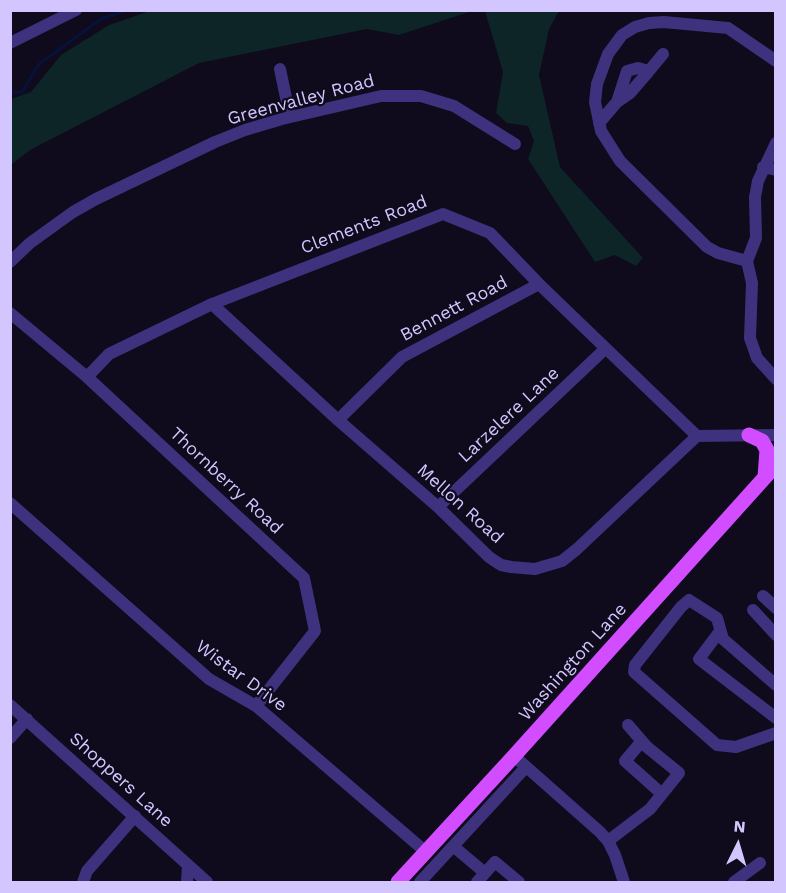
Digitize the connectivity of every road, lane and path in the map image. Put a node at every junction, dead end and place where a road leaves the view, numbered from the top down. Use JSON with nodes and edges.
{"nodes":[{"id":1,"x":76,"y":10,"type":"edge"},
{"id":2,"x":10,"y":43,"type":"edge"},
{"id":3,"x":663,"y":54,"type":"dead end"},
{"id":4,"x":776,"y":61,"type":"edge"},
{"id":5,"x":280,"y":69,"type":"dead end"},
{"id":6,"x":290,"y":117,"type":"junction"},
{"id":7,"x":598,"y":123,"type":"junction"},
{"id":8,"x":776,"y":143,"type":"edge"},
{"id":9,"x":514,"y":144,"type":"dead end"},
{"id":10,"x":769,"y":168,"type":"edge"},
{"id":11,"x":747,"y":261,"type":"junction"},
{"id":12,"x":10,"y":262,"type":"edge"},
{"id":13,"x":539,"y":284,"type":"junction"},
{"id":14,"x":212,"y":304,"type":"junction"},
{"id":15,"x":10,"y":313,"type":"edge"},
{"id":16,"x":605,"y":349,"type":"junction"},
{"id":17,"x":87,"y":377,"type":"junction"},
{"id":18,"x":776,"y":379,"type":"edge"},
{"id":19,"x":338,"y":420,"type":"junction"},
{"id":20,"x":749,"y":435,"type":"junction"},
{"id":21,"x":776,"y":435,"type":"edge"},
{"id":22,"x":697,"y":436,"type":"junction"},
{"id":23,"x":770,"y":471,"type":"edge"},
{"id":24,"x":10,"y":503,"type":"edge"},
{"id":25,"x":438,"y":507,"type":"junction"},
{"id":26,"x":763,"y":596,"type":"dead end"},
{"id":27,"x":776,"y":608,"type":"edge"},
{"id":28,"x":753,"y":610,"type":"dead end"},
{"id":29,"x":720,"y":631,"type":"junction"},
{"id":30,"x":776,"y":635,"type":"edge"},
{"id":31,"x":776,"y":685,"type":"edge"},
{"id":32,"x":10,"y":705,"type":"edge"},
{"id":33,"x":256,"y":706,"type":"junction"},
{"id":34,"x":776,"y":718,"type":"edge"},
{"id":35,"x":27,"y":719,"type":"junction"},
{"id":36,"x":628,"y":725,"type":"dead end"},
{"id":37,"x":776,"y":734,"type":"edge"},
{"id":38,"x":10,"y":738,"type":"edge"},
{"id":39,"x":642,"y":741,"type":"junction"},
{"id":40,"x":514,"y":756,"type":"junction"},
{"id":41,"x":526,"y":767,"type":"junction"},
{"id":42,"x":662,"y":794,"type":"junction"},
{"id":43,"x":135,"y":816,"type":"junction"},
{"id":44,"x":608,"y":841,"type":"junction"},
{"id":45,"x":453,"y":846,"type":"junction"},
{"id":46,"x":426,"y":852,"type":"junction"},
{"id":47,"x":760,"y":863,"type":"dead end"},
{"id":48,"x":189,"y":866,"type":"junction"},
{"id":49,"x":481,"y":878,"type":"edge"},
{"id":50,"x":83,"y":882,"type":"edge"},
{"id":51,"x":187,"y":882,"type":"edge"},
{"id":52,"x":207,"y":882,"type":"edge"},
{"id":53,"x":398,"y":882,"type":"edge"},
{"id":54,"x":420,"y":882,"type":"edge"},
{"id":55,"x":519,"y":882,"type":"edge"},
{"id":56,"x":624,"y":882,"type":"edge"},
{"id":57,"x":734,"y":882,"type":"edge"}],
"edges":[{"from":1,"to":2,"type":"street"},
{"from":3,"to":7,"type":"street"},
{"from":4,"to":7,"type":"street"},
{"from":5,"to":6,"type":"street"},
{"from":6,"to":9,"type":"street","name":"Greenvalley Road"},
{"from":6,"to":12,"type":"street","name":"Greenvalley Road"},
{"from":7,"to":11,"type":"street"},
{"from":8,"to":10,"type":"street"},
{"from":10,"to":11,"type":"street"},
{"from":11,"to":18,"type":"street"},
{"from":13,"to":14,"type":"street","name":"Clements Road"},
{"from":13,"to":16,"type":"street","name":"Clements Road"},
{"from":13,"to":19,"type":"street","name":"Bennett Road"},
{"from":14,"to":17,"type":"street","name":"Clements Road"},
{"from":14,"to":19,"type":"street","name":"Mellon Road"},
{"from":15,"to":17,"type":"street","name":"Thornberry Road"},
{"from":16,"to":22,"type":"street","name":"Clements Road"},
{"from":16,"to":25,"type":"street","name":"Larzelere Lane"},
{"from":17,"to":33,"type":"street","name":"Thornberry Road"},
{"from":19,"to":25,"type":"street","name":"Mellon Road"},
{"from":20,"to":21,"type":"street"},
{"from":20,"to":22,"type":"street"},
{"from":20,"to":23,"type":"main road"},
{"from":22,"to":25,"type":"street","name":"Mellon Road"},
{"from":23,"to":40,"type":"main road","name":"Washington Lane"},
{"from":24,"to":33,"type":"street","name":"Wistar Drive"},
{"from":26,"to":27,"type":"street"},
{"from":28,"to":30,"type":"street"},
{"from":29,"to":31,"type":"street"},
{"from":29,"to":34,"type":"street"},
{"from":29,"to":37,"type":"street"},
{"from":32,"to":35,"type":"street","name":"Shoppers Lane"},
{"from":33,"to":46,"type":"street","name":"Wistar Drive"},
{"from":35,"to":38,"type":"street"},
{"from":35,"to":43,"type":"street","name":"Shoppers Lane"},
{"from":36,"to":39,"type":"street"},
{"from":39,"to":42,"type":"street"},
{"from":39,"to":42,"type":"street"},
{"from":40,"to":41,"type":"street"},
{"from":40,"to":46,"type":"main road","name":"Washington Lane"},
{"from":41,"to":44,"type":"street"},
{"from":41,"to":45,"type":"street"},
{"from":42,"to":44,"type":"street"},
{"from":43,"to":48,"type":"street","name":"Shoppers Lane"},
{"from":43,"to":50,"type":"street"},
{"from":44,"to":56,"type":"street"},
{"from":45,"to":49,"type":"street"},
{"from":45,"to":54,"type":"street"},
{"from":46,"to":53,"type":"main road","name":"Washington Lane"},
{"from":47,"to":57,"type":"street"},
{"from":48,"to":51,"type":"street"},
{"from":48,"to":52,"type":"street","name":"Shoppers Lane"},
{"from":49,"to":55,"type":"street"}]}
